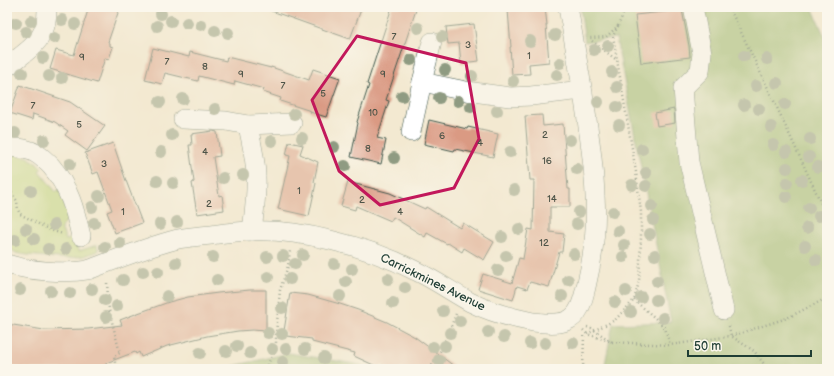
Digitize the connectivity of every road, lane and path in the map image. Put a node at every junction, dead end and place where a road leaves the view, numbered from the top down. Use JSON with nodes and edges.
{"nodes":[{"id":1,"x":47,"y":7,"type":"edge"},
{"id":2,"x":568,"y":7,"type":"edge"},
{"id":3,"x":626,"y":7,"type":"edge"},
{"id":4,"x":693,"y":7,"type":"edge"},
{"id":5,"x":729,"y":7,"type":"edge"},
{"id":6,"x":618,"y":26,"type":"junction"},
{"id":7,"x":432,"y":42,"type":"dead end"},
{"id":8,"x":618,"y":61,"type":"junction"},
{"id":9,"x":7,"y":67,"type":"edge"},
{"id":10,"x":422,"y":82,"type":"junction"},
{"id":11,"x":582,"y":90,"type":"junction"},
{"id":12,"x":183,"y":119,"type":"dead end"},
{"id":13,"x":292,"y":124,"type":"dead end"},
{"id":14,"x":248,"y":125,"type":"junction"},
{"id":15,"x":411,"y":132,"type":"dead end"},
{"id":16,"x":7,"y":147,"type":"edge"},
{"id":17,"x":7,"y":186,"type":"edge"},
{"id":18,"x":827,"y":216,"type":"edge"},
{"id":19,"x":252,"y":230,"type":"junction"},
{"id":20,"x":81,"y":236,"type":"joint"},
{"id":21,"x":290,"y":251,"type":"dead end"},
{"id":22,"x":7,"y":264,"type":"edge"},
{"id":23,"x":107,"y":283,"type":"dead end"},
{"id":24,"x":827,"y":298,"type":"edge"},
{"id":25,"x":634,"y":300,"type":"junction"},
{"id":26,"x":724,"y":310,"type":"dead end"},
{"id":27,"x":456,"y":314,"type":"dead end"},
{"id":28,"x":594,"y":330,"type":"junction"},
{"id":29,"x":585,"y":335,"type":"junction"},
{"id":30,"x":731,"y":336,"type":"junction"},
{"id":31,"x":612,"y":342,"type":"junction"},
{"id":32,"x":670,"y":345,"type":"junction"},
{"id":33,"x":116,"y":369,"type":"edge"},
{"id":34,"x":267,"y":369,"type":"edge"},
{"id":35,"x":430,"y":369,"type":"edge"},
{"id":36,"x":583,"y":369,"type":"edge"},
{"id":37,"x":768,"y":369,"type":"edge"}],
"edges":[{"from":1,"to":9,"type":"street"},
{"from":2,"to":11,"type":"street","name":"Carrickmines Avenue"},
{"from":3,"to":6,"type":"path"},
{"from":4,"to":26,"type":"street"},
{"from":5,"to":18,"type":"path"},
{"from":6,"to":8,"type":"path"},
{"from":6,"to":8,"type":"path"},
{"from":7,"to":10,"type":"street"},
{"from":8,"to":25,"type":"path"},
{"from":10,"to":11,"type":"street"},
{"from":10,"to":15,"type":"street"},
{"from":11,"to":19,"type":"street","name":"Carrickmines Avenue"},
{"from":12,"to":14,"type":"street"},
{"from":13,"to":14,"type":"street"},
{"from":14,"to":19,"type":"street"},
{"from":16,"to":20,"type":"street"},
{"from":17,"to":20,"type":"path"},
{"from":19,"to":22,"type":"street","name":"Carrickmines Avenue"},
{"from":21,"to":34,"type":"path"},
{"from":23,"to":33,"type":"path"},
{"from":24,"to":30,"type":"path"},
{"from":25,"to":28,"type":"path"},
{"from":25,"to":32,"type":"path"},
{"from":27,"to":35,"type":"path"},
{"from":28,"to":29,"type":"path"},
{"from":28,"to":29,"type":"path"},
{"from":28,"to":31,"type":"path"},
{"from":29,"to":31,"type":"path"},
{"from":29,"to":36,"type":"path"},
{"from":30,"to":32,"type":"path"},
{"from":30,"to":37,"type":"path"},
{"from":31,"to":32,"type":"path"}]}
